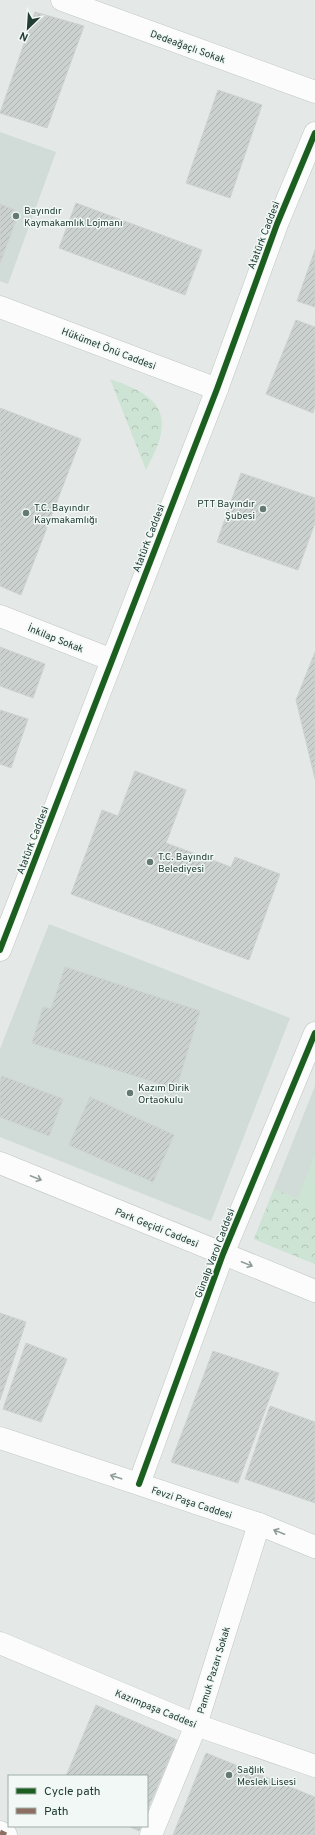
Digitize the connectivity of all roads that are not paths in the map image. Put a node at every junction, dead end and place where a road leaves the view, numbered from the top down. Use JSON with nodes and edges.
{"nodes":[{"id":1,"x":62,"y":0,"type":"edge"},
{"id":2,"x":315,"y":92,"type":"edge"},
{"id":3,"x":315,"y":133,"type":"edge"},
{"id":4,"x":0,"y":307,"type":"edge"},
{"id":5,"x":217,"y":389,"type":"junction"},
{"id":6,"x":0,"y":616,"type":"edge"},
{"id":7,"x":112,"y":660,"type":"junction"},
{"id":8,"x":0,"y":950,"type":"edge"},
{"id":9,"x":315,"y":1033,"type":"edge"},
{"id":10,"x":0,"y":1163,"type":"edge"},
{"id":11,"x":223,"y":1254,"type":"junction"},
{"id":12,"x":315,"y":1291,"type":"edge"},
{"id":13,"x":0,"y":1438,"type":"edge"},
{"id":14,"x":139,"y":1484,"type":"junction"},
{"id":15,"x":259,"y":1524,"type":"junction"},
{"id":16,"x":315,"y":1547,"type":"edge"},
{"id":17,"x":0,"y":1643,"type":"edge"},
{"id":18,"x":196,"y":1724,"type":"junction"},
{"id":19,"x":315,"y":1766,"type":"edge"},
{"id":20,"x":0,"y":1832,"type":"edge"},
{"id":21,"x":6,"y":1835,"type":"edge"},
{"id":22,"x":152,"y":1835,"type":"edge"}],
"edges":[{"from":1,"to":2,"type":"street","name":"Dedeağaçlı Sokak"},
{"from":3,"to":5,"type":"street","name":"Atatürk Caddesi"},
{"from":4,"to":5,"type":"street","name":"Hükümet Önü Caddesi"},
{"from":5,"to":7,"type":"street","name":"Atatürk Caddesi"},
{"from":6,"to":7,"type":"street","name":"İnkilap Sokak"},
{"from":7,"to":8,"type":"street","name":"Atatürk Caddesi"},
{"from":9,"to":11,"type":"street","name":"Günalp Varol Caddesi"},
{"from":10,"to":11,"type":"street","name":"Park Geçidi Caddesi","one_way":true},
{"from":11,"to":12,"type":"street","name":"Park Geçidi Caddesi","one_way":true},
{"from":11,"to":14,"type":"street","name":"Günalp Varol Caddesi"},
{"from":14,"to":13,"type":"street","name":"Fevzi Paşa Caddesi","one_way":true},
{"from":14,"to":15,"type":"street","name":"Fevzi Paşa Caddesi"},
{"from":16,"to":15,"type":"street","name":"Fevzi Paşa Caddesi","one_way":true},
{"from":15,"to":18,"type":"street","name":"Pamuk Pazarı Sokak"},
{"from":17,"to":18,"type":"street","name":"Kazımpaşa Caddesi"},
{"from":18,"to":19,"type":"street","name":"Kazımpaşa Caddesi"},
{"from":18,"to":22,"type":"street","name":"Pamuk Pazarı Sokak"},
{"from":20,"to":21,"type":"street"}]}
